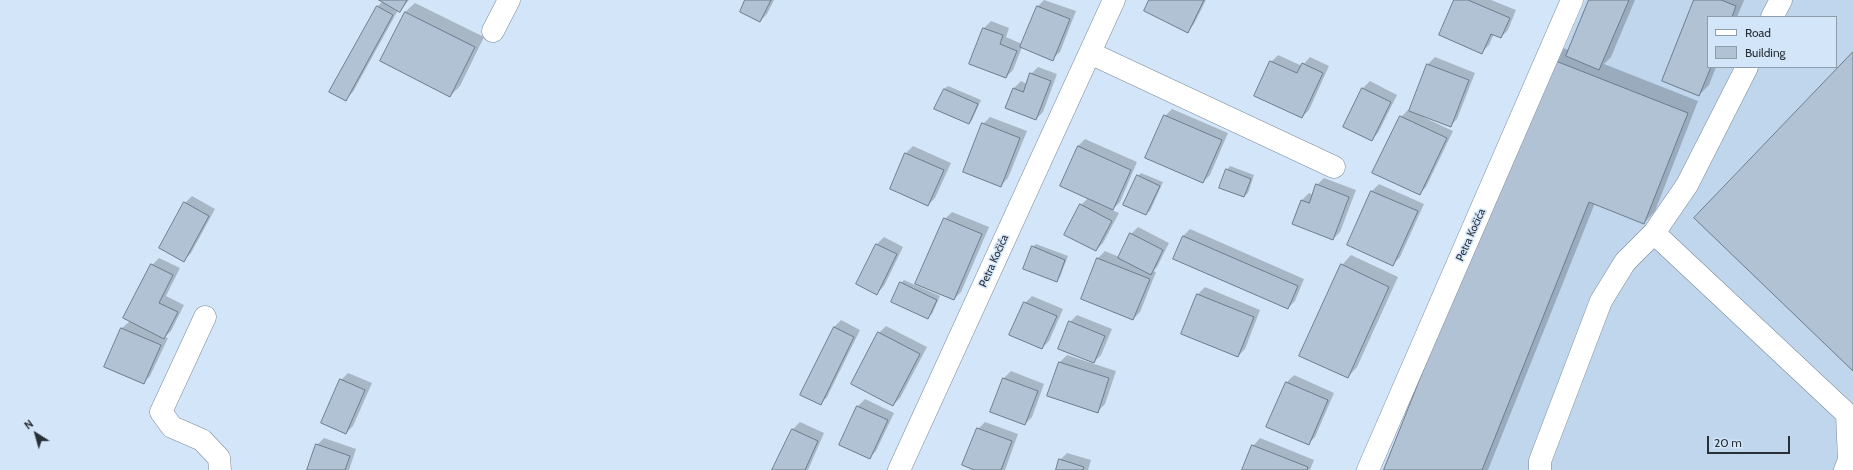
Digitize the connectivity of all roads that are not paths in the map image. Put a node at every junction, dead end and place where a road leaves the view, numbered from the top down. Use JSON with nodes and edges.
{"nodes":[{"id":1,"x":509,"y":0,"type":"edge"},
{"id":2,"x":1114,"y":0,"type":"edge"},
{"id":3,"x":1572,"y":0,"type":"edge"},
{"id":4,"x":1781,"y":0,"type":"edge"},
{"id":5,"x":1773,"y":16,"type":"edge"},
{"id":6,"x":493,"y":31,"type":"dead end"},
{"id":7,"x":1090,"y":53,"type":"junction"},
{"id":8,"x":1746,"y":68,"type":"edge"},
{"id":9,"x":1334,"y":167,"type":"dead end"},
{"id":10,"x":1654,"y":233,"type":"junction"},
{"id":11,"x":206,"y":317,"type":"dead end"},
{"id":12,"x":1849,"y":464,"type":"edge"},
{"id":13,"x":220,"y":470,"type":"edge"},
{"id":14,"x":899,"y":470,"type":"edge"},
{"id":15,"x":1368,"y":470,"type":"edge"},
{"id":16,"x":1540,"y":470,"type":"edge"}],
"edges":[{"from":1,"to":6,"type":"street"},
{"from":2,"to":7,"type":"street","name":"Petra Kočića"},
{"from":3,"to":15,"type":"street","name":"Petra Kočića"},
{"from":4,"to":5,"type":"street"},
{"from":7,"to":9,"type":"street"},
{"from":7,"to":14,"type":"street","name":"Petra Kočića"},
{"from":8,"to":10,"type":"street"},
{"from":10,"to":12,"type":"street"},
{"from":10,"to":16,"type":"street"},
{"from":11,"to":13,"type":"street"}]}
